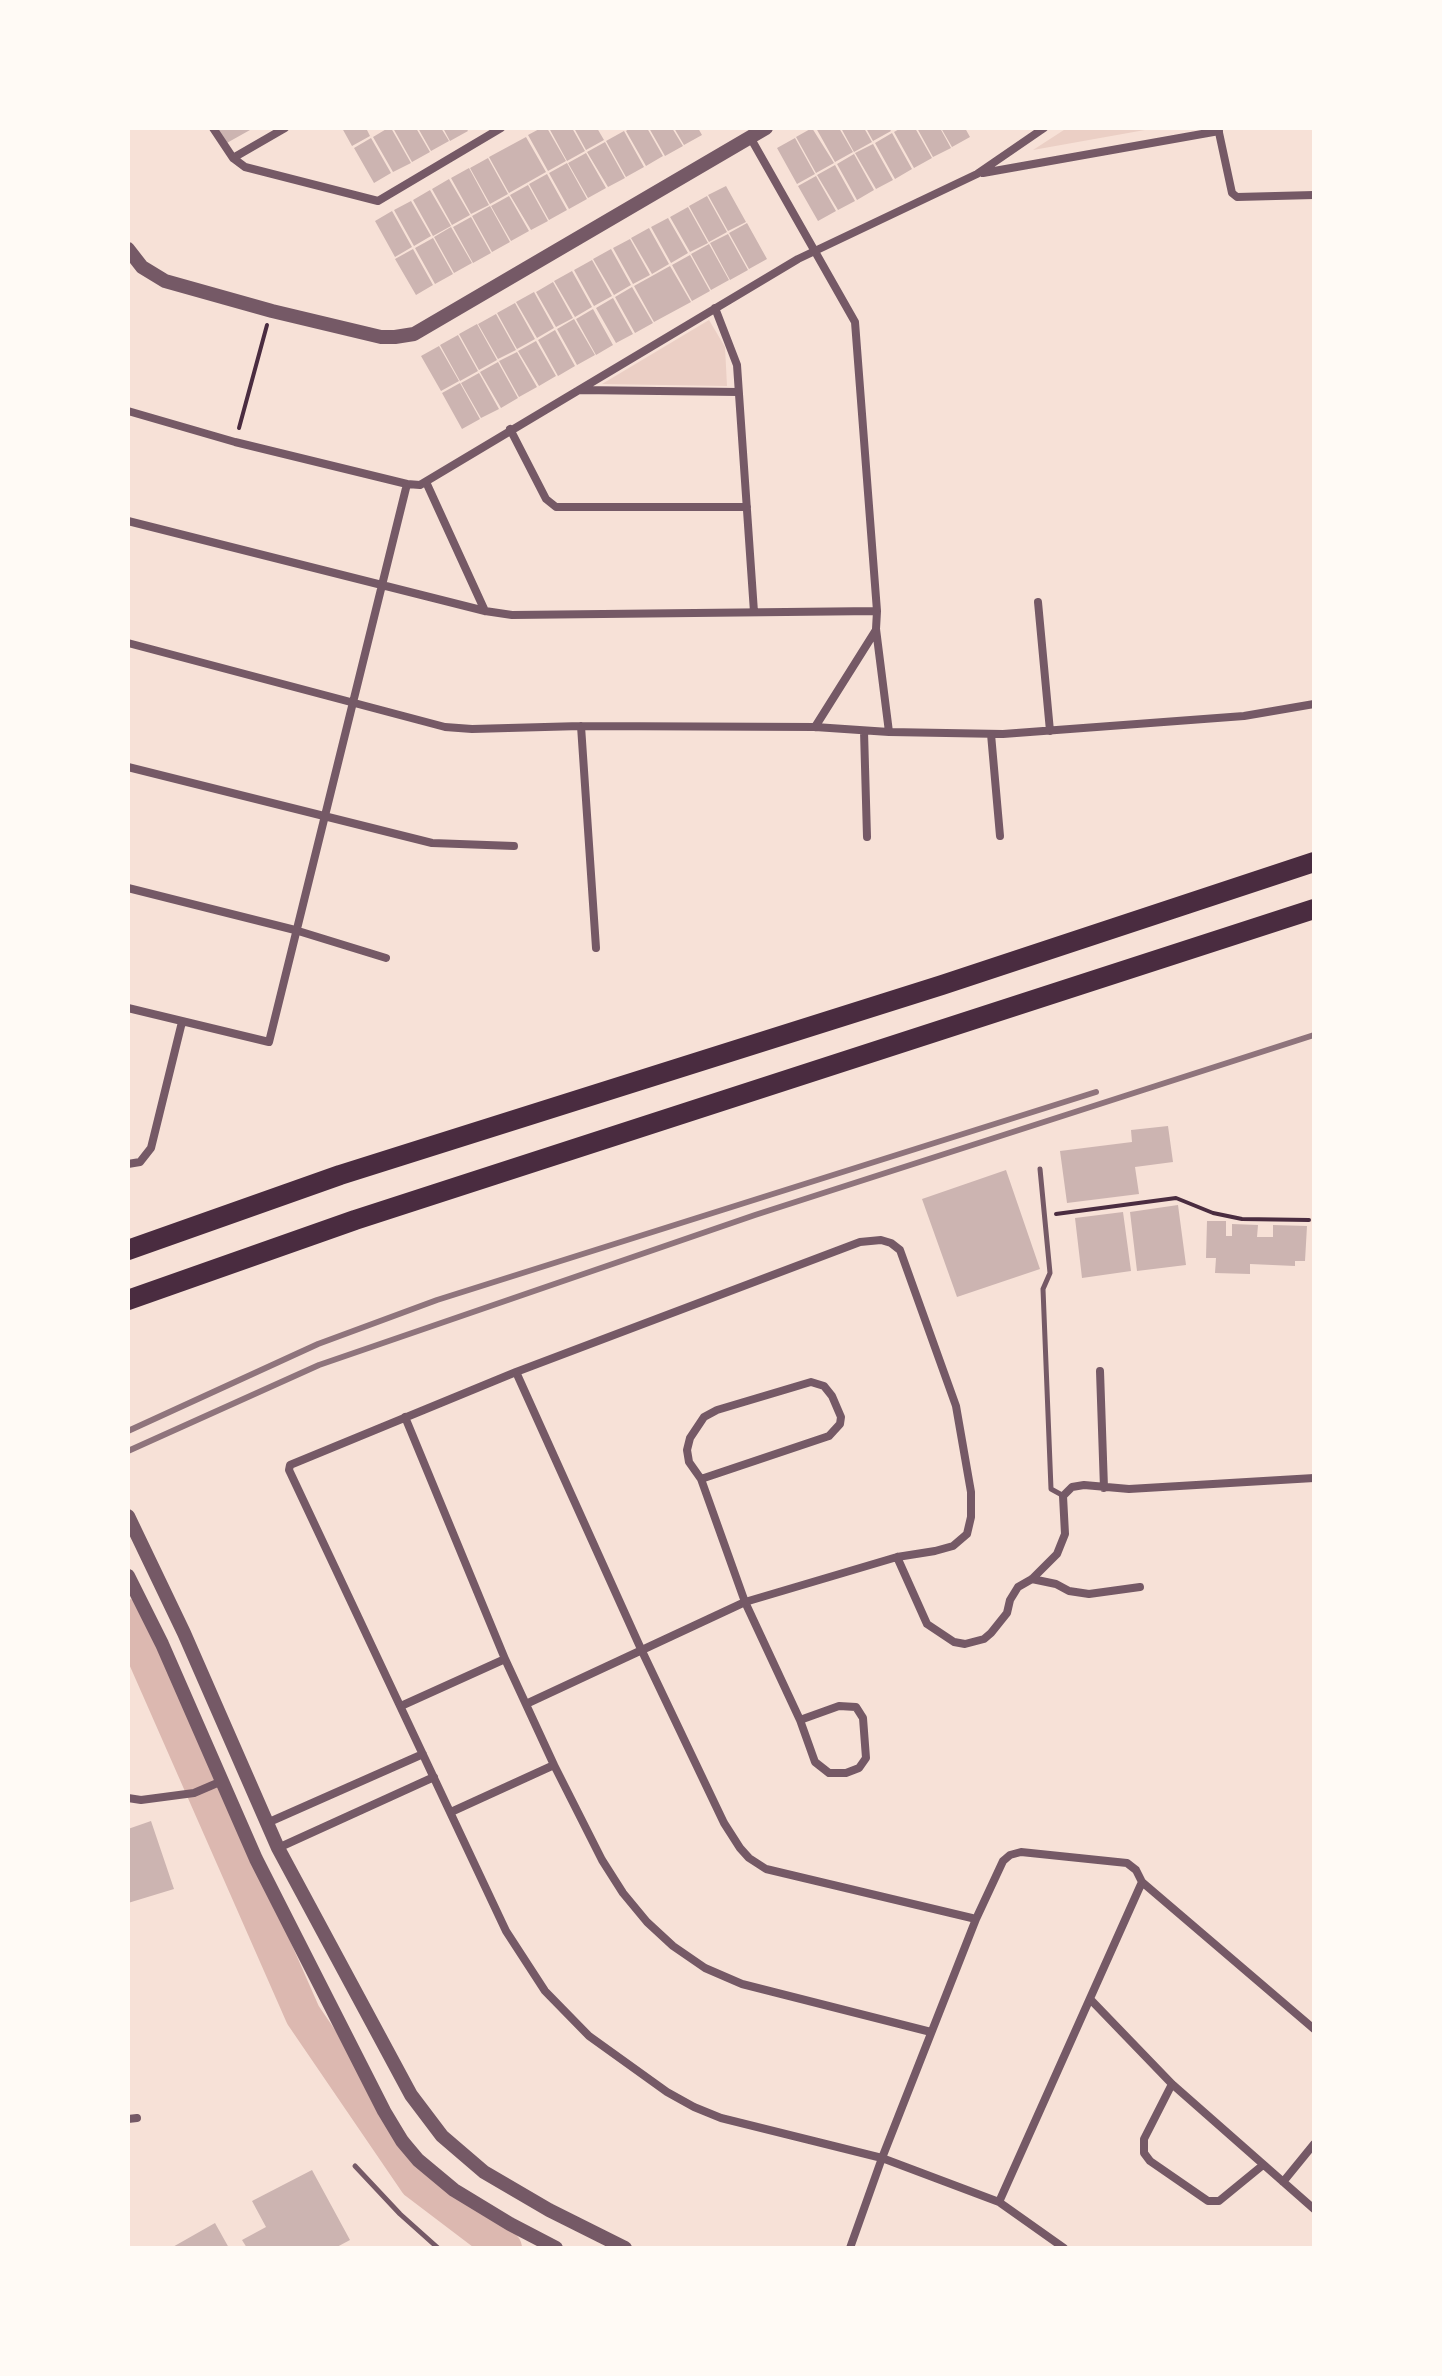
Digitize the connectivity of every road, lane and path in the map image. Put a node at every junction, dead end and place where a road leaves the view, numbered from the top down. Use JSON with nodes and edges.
{"nodes":[{"id":1,"x":213,"y":128,"type":"edge"},
{"id":2,"x":285,"y":128,"type":"edge"},
{"id":3,"x":501,"y":128,"type":"edge"},
{"id":4,"x":766,"y":128,"type":"edge"},
{"id":5,"x":1044,"y":128,"type":"edge"},
{"id":6,"x":1218,"y":130,"type":"edge"},
{"id":7,"x":750,"y":137,"type":"junction"},
{"id":8,"x":233,"y":158,"type":"junction"},
{"id":9,"x":977,"y":174,"type":"junction"},
{"id":10,"x":1314,"y":195,"type":"edge"},
{"id":11,"x":128,"y":249,"type":"edge"},
{"id":12,"x":813,"y":251,"type":"junction"},
{"id":13,"x":715,"y":308,"type":"junction"},
{"id":14,"x":272,"y":311,"type":"junction"},
{"id":15,"x":577,"y":390,"type":"junction"},
{"id":16,"x":738,"y":392,"type":"junction"},
{"id":17,"x":128,"y":411,"type":"edge"},
{"id":18,"x":510,"y":429,"type":"junction"},
{"id":19,"x":235,"y":442,"type":"junction"},
{"id":20,"x":426,"y":482,"type":"junction"},
{"id":21,"x":407,"y":484,"type":"junction"},
{"id":22,"x":747,"y":507,"type":"junction"},
{"id":23,"x":128,"y":521,"type":"edge"},
{"id":24,"x":383,"y":585,"type":"junction"},
{"id":25,"x":1038,"y":602,"type":"dead end"},
{"id":26,"x":485,"y":611,"type":"junction"},
{"id":27,"x":877,"y":611,"type":"junction"},
{"id":28,"x":754,"y":612,"type":"junction"},
{"id":29,"x":876,"y":629,"type":"junction"},
{"id":30,"x":128,"y":643,"type":"edge"},
{"id":31,"x":352,"y":702,"type":"junction"},
{"id":32,"x":1314,"y":704,"type":"edge"},
{"id":33,"x":581,"y":726,"type":"junction"},
{"id":34,"x":815,"y":727,"type":"junction"},
{"id":35,"x":864,"y":731,"type":"junction"},
{"id":36,"x":1050,"y":731,"type":"junction"},
{"id":37,"x":889,"y":732,"type":"junction"},
{"id":38,"x":991,"y":734,"type":"junction"},
{"id":39,"x":128,"y":767,"type":"edge"},
{"id":40,"x":324,"y":815,"type":"junction"},
{"id":41,"x":1000,"y":836,"type":"dead end"},
{"id":42,"x":867,"y":837,"type":"dead end"},
{"id":43,"x":514,"y":846,"type":"dead end"},
{"id":44,"x":1314,"y":862,"type":"edge"},
{"id":45,"x":128,"y":888,"type":"edge"},
{"id":46,"x":1314,"y":909,"type":"edge"},
{"id":47,"x":295,"y":930,"type":"junction"},
{"id":48,"x":596,"y":948,"type":"dead end"},
{"id":49,"x":386,"y":958,"type":"dead end"},
{"id":50,"x":128,"y":1008,"type":"edge"},
{"id":51,"x":182,"y":1022,"type":"junction"},
{"id":52,"x":128,"y":1164,"type":"edge"},
{"id":53,"x":1040,"y":1169,"type":"dead end"},
{"id":54,"x":1059,"y":1213,"type":"dead end"},
{"id":55,"x":1309,"y":1220,"type":"dead end"},
{"id":56,"x":128,"y":1250,"type":"edge"},
{"id":57,"x":128,"y":1300,"type":"edge"},
{"id":58,"x":1100,"y":1371,"type":"dead end"},
{"id":59,"x":516,"y":1372,"type":"junction"},
{"id":60,"x":405,"y":1417,"type":"junction"},
{"id":61,"x":1314,"y":1478,"type":"edge"},
{"id":62,"x":701,"y":1479,"type":"junction"},
{"id":63,"x":1104,"y":1488,"type":"junction"},
{"id":64,"x":1063,"y":1496,"type":"junction"},
{"id":65,"x":128,"y":1516,"type":"edge"},
{"id":66,"x":897,"y":1557,"type":"junction"},
{"id":67,"x":128,"y":1576,"type":"edge"},
{"id":68,"x":1032,"y":1579,"type":"junction"},
{"id":69,"x":1140,"y":1587,"type":"dead end"},
{"id":70,"x":745,"y":1602,"type":"junction"},
{"id":71,"x":184,"y":1633,"type":"junction"},
{"id":72,"x":162,"y":1644,"type":"junction"},
{"id":73,"x":641,"y":1649,"type":"junction"},
{"id":74,"x":505,"y":1659,"type":"junction"},
{"id":75,"x":526,"y":1704,"type":"junction"},
{"id":76,"x":401,"y":1706,"type":"junction"},
{"id":77,"x":800,"y":1720,"type":"junction"},
{"id":78,"x":423,"y":1754,"type":"junction"},
{"id":79,"x":554,"y":1765,"type":"junction"},
{"id":80,"x":434,"y":1777,"type":"junction"},
{"id":81,"x":217,"y":1785,"type":"junction"},
{"id":82,"x":128,"y":1798,"type":"edge"},
{"id":83,"x":451,"y":1812,"type":"junction"},
{"id":84,"x":267,"y":1823,"type":"junction"},
{"id":85,"x":245,"y":1833,"type":"junction"},
{"id":86,"x":278,"y":1848,"type":"junction"},
{"id":87,"x":256,"y":1859,"type":"junction"},
{"id":88,"x":1142,"y":1882,"type":"junction"},
{"id":89,"x":976,"y":1919,"type":"junction"},
{"id":90,"x":1091,"y":2000,"type":"junction"},
{"id":91,"x":1314,"y":2029,"type":"edge"},
{"id":92,"x":931,"y":2032,"type":"junction"},
{"id":93,"x":1172,"y":2084,"type":"junction"},
{"id":94,"x":1314,"y":2144,"type":"edge"},
{"id":95,"x":882,"y":2158,"type":"junction"},
{"id":96,"x":1263,"y":2165,"type":"junction"},
{"id":97,"x":355,"y":2166,"type":"dead end"},
{"id":98,"x":1283,"y":2182,"type":"junction"},
{"id":99,"x":999,"y":2202,"type":"junction"},
{"id":100,"x":1314,"y":2209,"type":"edge"},
{"id":101,"x":438,"y":2248,"type":"edge"},
{"id":102,"x":556,"y":2248,"type":"edge"},
{"id":103,"x":625,"y":2248,"type":"edge"},
{"id":104,"x":850,"y":2248,"type":"edge"},
{"id":105,"x":1064,"y":2248,"type":"edge"}],
"edges":[{"from":1,"to":8,"type":"street"},
{"from":2,"to":8,"type":"street"},
{"from":3,"to":8,"type":"street"},
{"from":4,"to":7,"type":"street"},
{"from":5,"to":9,"type":"street"},
{"from":6,"to":9,"type":"street"},
{"from":6,"to":10,"type":"street"},
{"from":7,"to":12,"type":"street"},
{"from":7,"to":14,"type":"street"},
{"from":9,"to":12,"type":"street"},
{"from":11,"to":14,"type":"street"},
{"from":12,"to":13,"type":"street"},
{"from":12,"to":27,"type":"street"},
{"from":13,"to":15,"type":"street"},
{"from":13,"to":16,"type":"street"},
{"from":14,"to":19,"type":"path"},
{"from":15,"to":16,"type":"street"},
{"from":15,"to":18,"type":"street"},
{"from":16,"to":22,"type":"street"},
{"from":17,"to":19,"type":"street"},
{"from":18,"to":20,"type":"street"},
{"from":18,"to":22,"type":"street"},
{"from":19,"to":21,"type":"street"},
{"from":20,"to":21,"type":"street"},
{"from":20,"to":26,"type":"street"},
{"from":21,"to":24,"type":"street"},
{"from":22,"to":28,"type":"street"},
{"from":23,"to":24,"type":"street"},
{"from":24,"to":26,"type":"street"},
{"from":24,"to":31,"type":"street"},
{"from":25,"to":36,"type":"street"},
{"from":26,"to":28,"type":"street"},
{"from":27,"to":28,"type":"street"},
{"from":27,"to":29,"type":"street"},
{"from":29,"to":34,"type":"street"},
{"from":29,"to":37,"type":"street"},
{"from":30,"to":31,"type":"street"},
{"from":31,"to":33,"type":"street"},
{"from":31,"to":40,"type":"street"},
{"from":32,"to":36,"type":"street"},
{"from":33,"to":34,"type":"street"},
{"from":33,"to":48,"type":"street"},
{"from":34,"to":35,"type":"street"},
{"from":35,"to":37,"type":"street"},
{"from":35,"to":42,"type":"street"},
{"from":36,"to":38,"type":"street"},
{"from":37,"to":38,"type":"street"},
{"from":38,"to":41,"type":"street"},
{"from":39,"to":40,"type":"street"},
{"from":40,"to":43,"type":"street"},
{"from":40,"to":47,"type":"street"},
{"from":44,"to":56,"type":"highway"},
{"from":45,"to":47,"type":"street"},
{"from":46,"to":57,"type":"highway"},
{"from":47,"to":49,"type":"street"},
{"from":47,"to":51,"type":"street"},
{"from":50,"to":51,"type":"street"},
{"from":51,"to":52,"type":"street"},
{"from":53,"to":64,"type":"lane"},
{"from":54,"to":55,"type":"path"},
{"from":58,"to":63,"type":"street"},
{"from":59,"to":60,"type":"street"},
{"from":59,"to":66,"type":"street"},
{"from":59,"to":73,"type":"street"},
{"from":60,"to":74,"type":"street"},
{"from":60,"to":76,"type":"street"},
{"from":61,"to":63,"type":"street"},
{"from":62,"to":62,"type":"street"},
{"from":62,"to":70,"type":"street"},
{"from":63,"to":64,"type":"street"},
{"from":64,"to":68,"type":"street"},
{"from":65,"to":71,"type":"street"},
{"from":66,"to":68,"type":"street"},
{"from":66,"to":70,"type":"street"},
{"from":67,"to":72,"type":"street"},
{"from":68,"to":69,"type":"street"},
{"from":70,"to":73,"type":"street"},
{"from":70,"to":77,"type":"street"},
{"from":71,"to":72,"type":"street"},
{"from":71,"to":84,"type":"street"},
{"from":72,"to":81,"type":"street"},
{"from":73,"to":75,"type":"street"},
{"from":73,"to":89,"type":"street"},
{"from":74,"to":75,"type":"street"},
{"from":74,"to":76,"type":"street"},
{"from":75,"to":79,"type":"street"},
{"from":76,"to":78,"type":"street"},
{"from":77,"to":77,"type":"street"},
{"from":78,"to":80,"type":"street"},
{"from":78,"to":84,"type":"street"},
{"from":79,"to":83,"type":"street"},
{"from":79,"to":92,"type":"street"},
{"from":80,"to":83,"type":"street"},
{"from":80,"to":86,"type":"street"},
{"from":81,"to":82,"type":"street"},
{"from":81,"to":85,"type":"street"},
{"from":83,"to":95,"type":"street"},
{"from":84,"to":85,"type":"street"},
{"from":84,"to":86,"type":"street"},
{"from":85,"to":87,"type":"street"},
{"from":86,"to":87,"type":"street"},
{"from":86,"to":103,"type":"street"},
{"from":87,"to":102,"type":"street"},
{"from":88,"to":89,"type":"street"},
{"from":88,"to":90,"type":"street"},
{"from":88,"to":91,"type":"street"},
{"from":89,"to":92,"type":"street"},
{"from":90,"to":93,"type":"street"},
{"from":90,"to":99,"type":"street"},
{"from":92,"to":95,"type":"street"},
{"from":93,"to":96,"type":"street"},
{"from":93,"to":96,"type":"street"},
{"from":94,"to":98,"type":"street"},
{"from":95,"to":99,"type":"street"},
{"from":95,"to":104,"type":"street"},
{"from":96,"to":98,"type":"street"},
{"from":97,"to":101,"type":"lane"},
{"from":98,"to":100,"type":"street"},
{"from":99,"to":105,"type":"street"}]}
